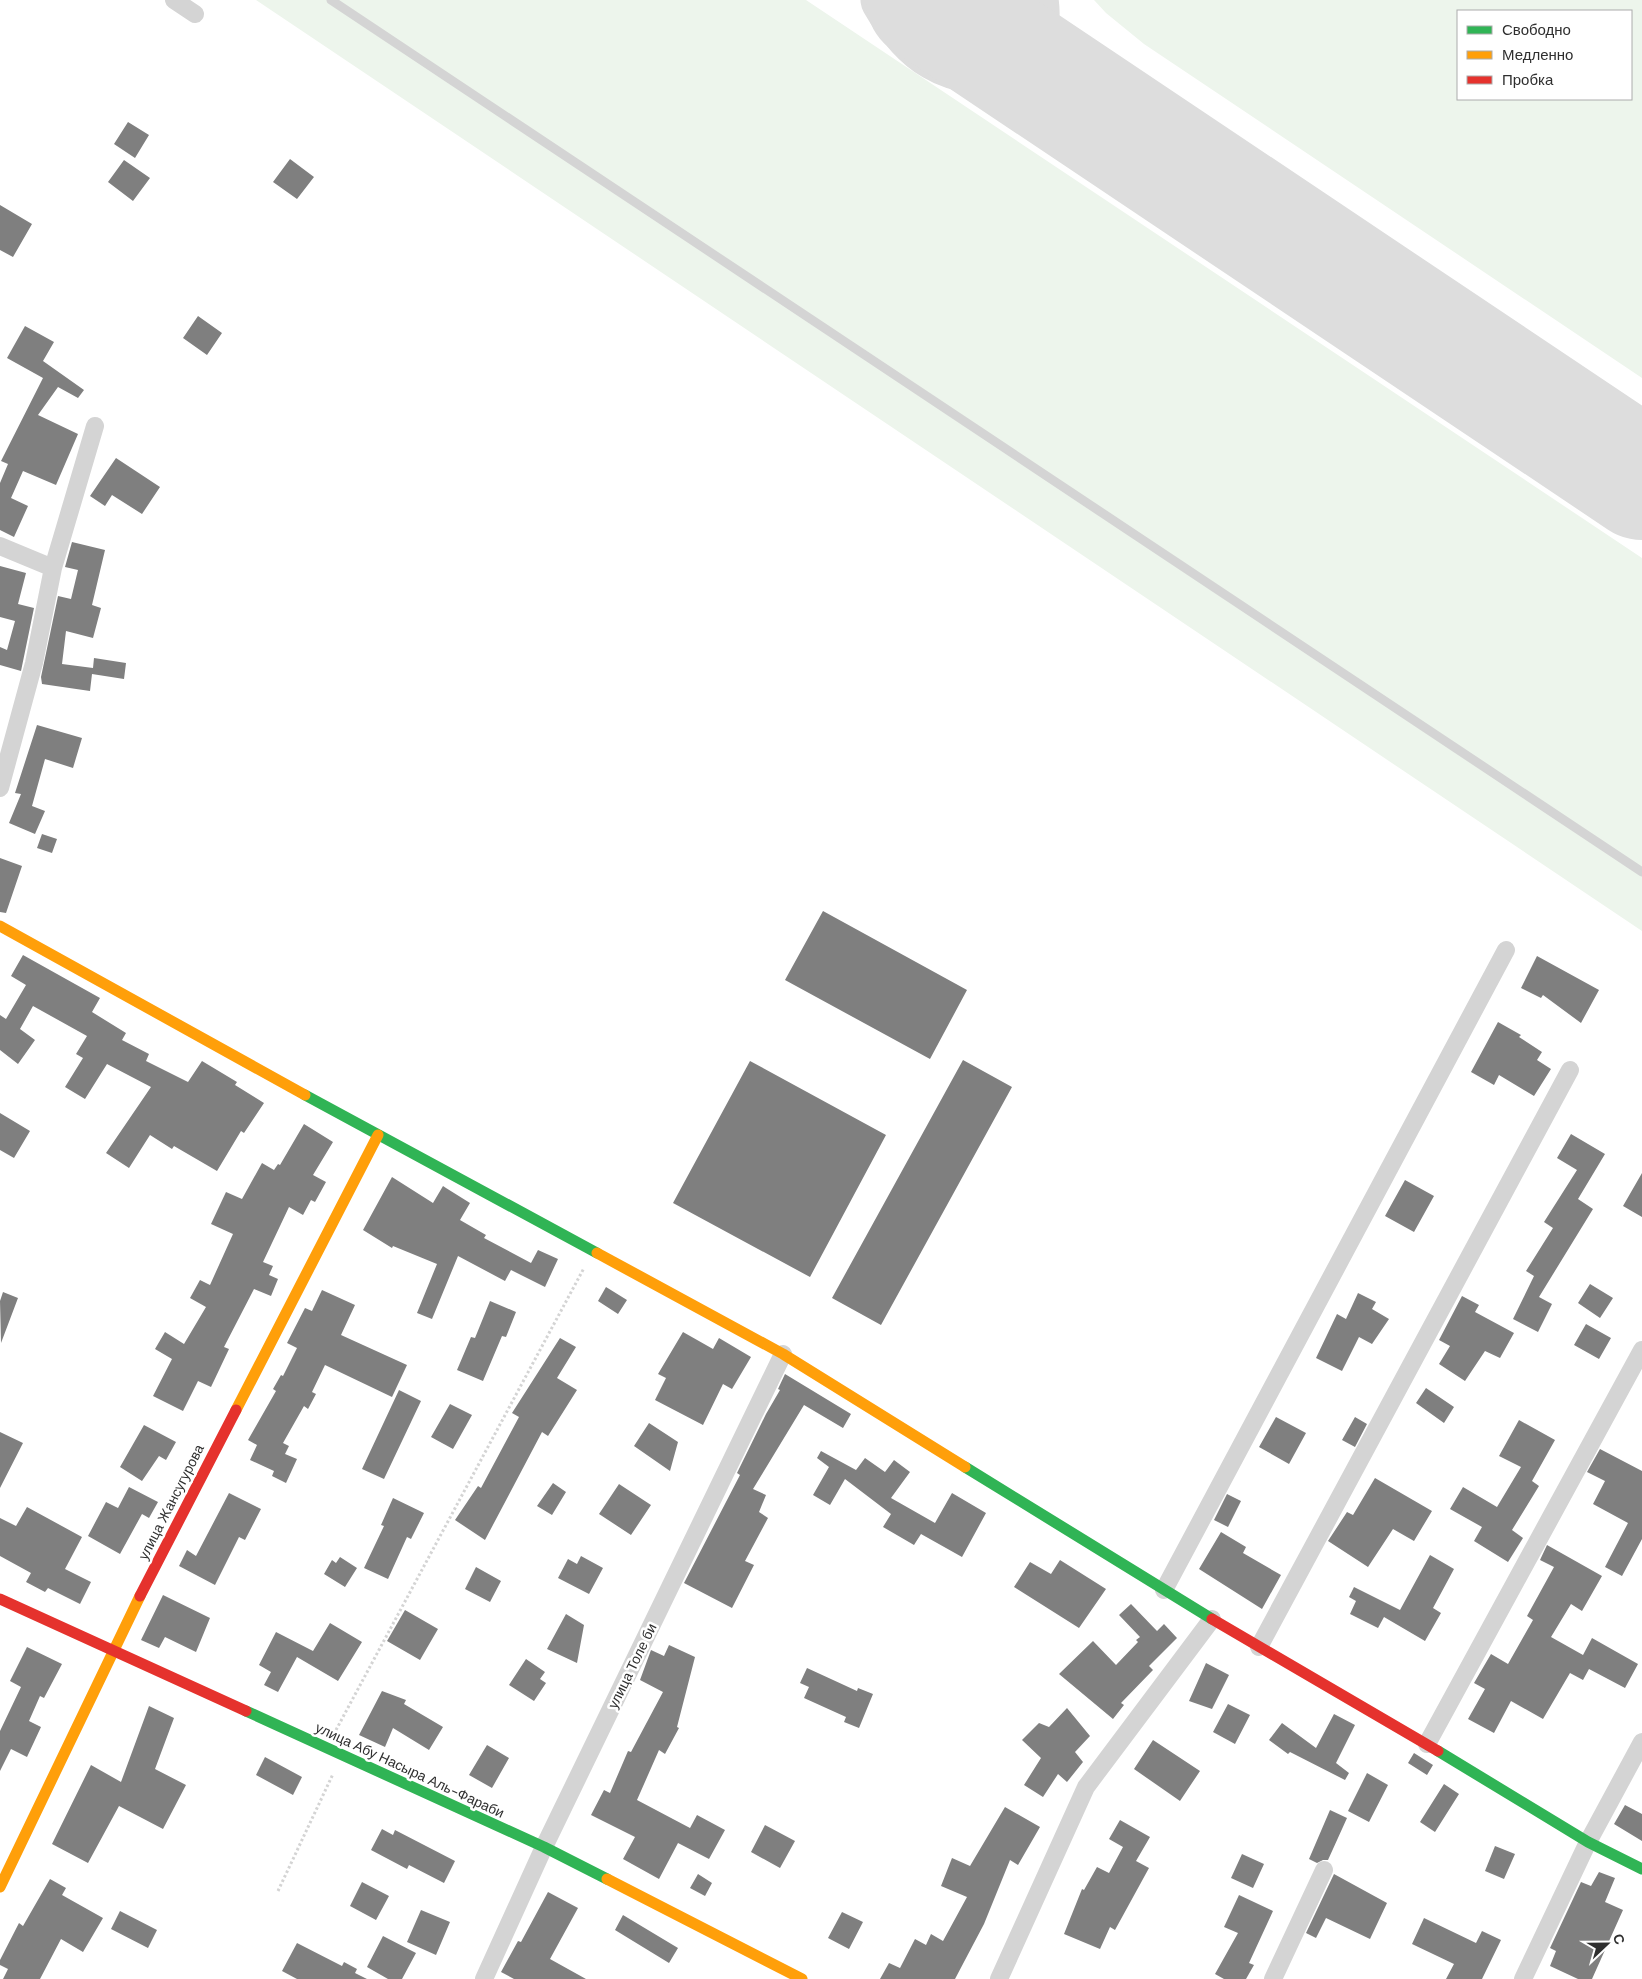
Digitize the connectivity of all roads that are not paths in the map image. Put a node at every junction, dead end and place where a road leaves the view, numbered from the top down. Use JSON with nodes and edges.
{"nodes":[{"id":1,"x":174,"y":0,"type":"edge"},
{"id":2,"x":331,"y":0,"type":"edge"},
{"id":3,"x":195,"y":14,"type":"dead end"},
{"id":4,"x":95,"y":426,"type":"dead end"},
{"id":5,"x":0,"y":546,"type":"edge"},
{"id":6,"x":53,"y":568,"type":"junction"},
{"id":7,"x":1,"y":782,"type":"edge"},
{"id":8,"x":1642,"y":872,"type":"edge"},
{"id":9,"x":0,"y":926,"type":"edge"},
{"id":10,"x":1506,"y":950,"type":"dead end"},
{"id":11,"x":1570,"y":1070,"type":"dead end"},
{"id":12,"x":378,"y":1135,"type":"junction"},
{"id":13,"x":1642,"y":1350,"type":"edge"},
{"id":14,"x":783,"y":1354,"type":"junction"},
{"id":15,"x":1164,"y":1590,"type":"junction"},
{"id":16,"x":0,"y":1599,"type":"edge"},
{"id":17,"x":1212,"y":1620,"type":"junction"},
{"id":18,"x":1259,"y":1647,"type":"junction"},
{"id":19,"x":112,"y":1650,"type":"junction"},
{"id":20,"x":1642,"y":1742,"type":"edge"},
{"id":21,"x":1427,"y":1744,"type":"junction"},
{"id":22,"x":1588,"y":1842,"type":"junction"},
{"id":23,"x":544,"y":1847,"type":"junction"},
{"id":24,"x":1642,"y":1869,"type":"edge"},
{"id":25,"x":1324,"y":1870,"type":"dead end"},
{"id":26,"x":0,"y":1887,"type":"edge"},
{"id":27,"x":484,"y":1979,"type":"edge"},
{"id":28,"x":802,"y":1979,"type":"edge"},
{"id":29,"x":999,"y":1979,"type":"edge"},
{"id":30,"x":1273,"y":1979,"type":"edge"},
{"id":31,"x":1522,"y":1979,"type":"edge"}],
"edges":[{"from":1,"to":3,"type":"street"},
{"from":2,"to":8,"type":"lane"},
{"from":4,"to":6,"type":"street"},
{"from":5,"to":6,"type":"street"},
{"from":6,"to":7,"type":"street"},
{"from":9,"to":12,"type":"street"},
{"from":10,"to":15,"type":"street"},
{"from":11,"to":18,"type":"street"},
{"from":12,"to":14,"type":"street"},
{"from":12,"to":19,"type":"street","name":"улица Жансугурова"},
{"from":13,"to":21,"type":"street"},
{"from":14,"to":15,"type":"street"},
{"from":14,"to":23,"type":"street","name":"улица Толе би"},
{"from":15,"to":17,"type":"street"},
{"from":16,"to":19,"type":"street","name":"улица Абу Насыра Аль-Фараби"},
{"from":17,"to":18,"type":"street"},
{"from":17,"to":29,"type":"street"},
{"from":18,"to":21,"type":"street"},
{"from":19,"to":23,"type":"street","name":"улица Абу Насыра Аль-Фараби"},
{"from":19,"to":26,"type":"street","name":"улица Жансугурова"},
{"from":20,"to":22,"type":"street"},
{"from":21,"to":22,"type":"street"},
{"from":22,"to":24,"type":"street"},
{"from":22,"to":31,"type":"street"},
{"from":23,"to":27,"type":"street","name":"улица Толе би"},
{"from":23,"to":28,"type":"street","name":"улица Абу Насыра Аль-Фараби"},
{"from":25,"to":30,"type":"street"}]}
